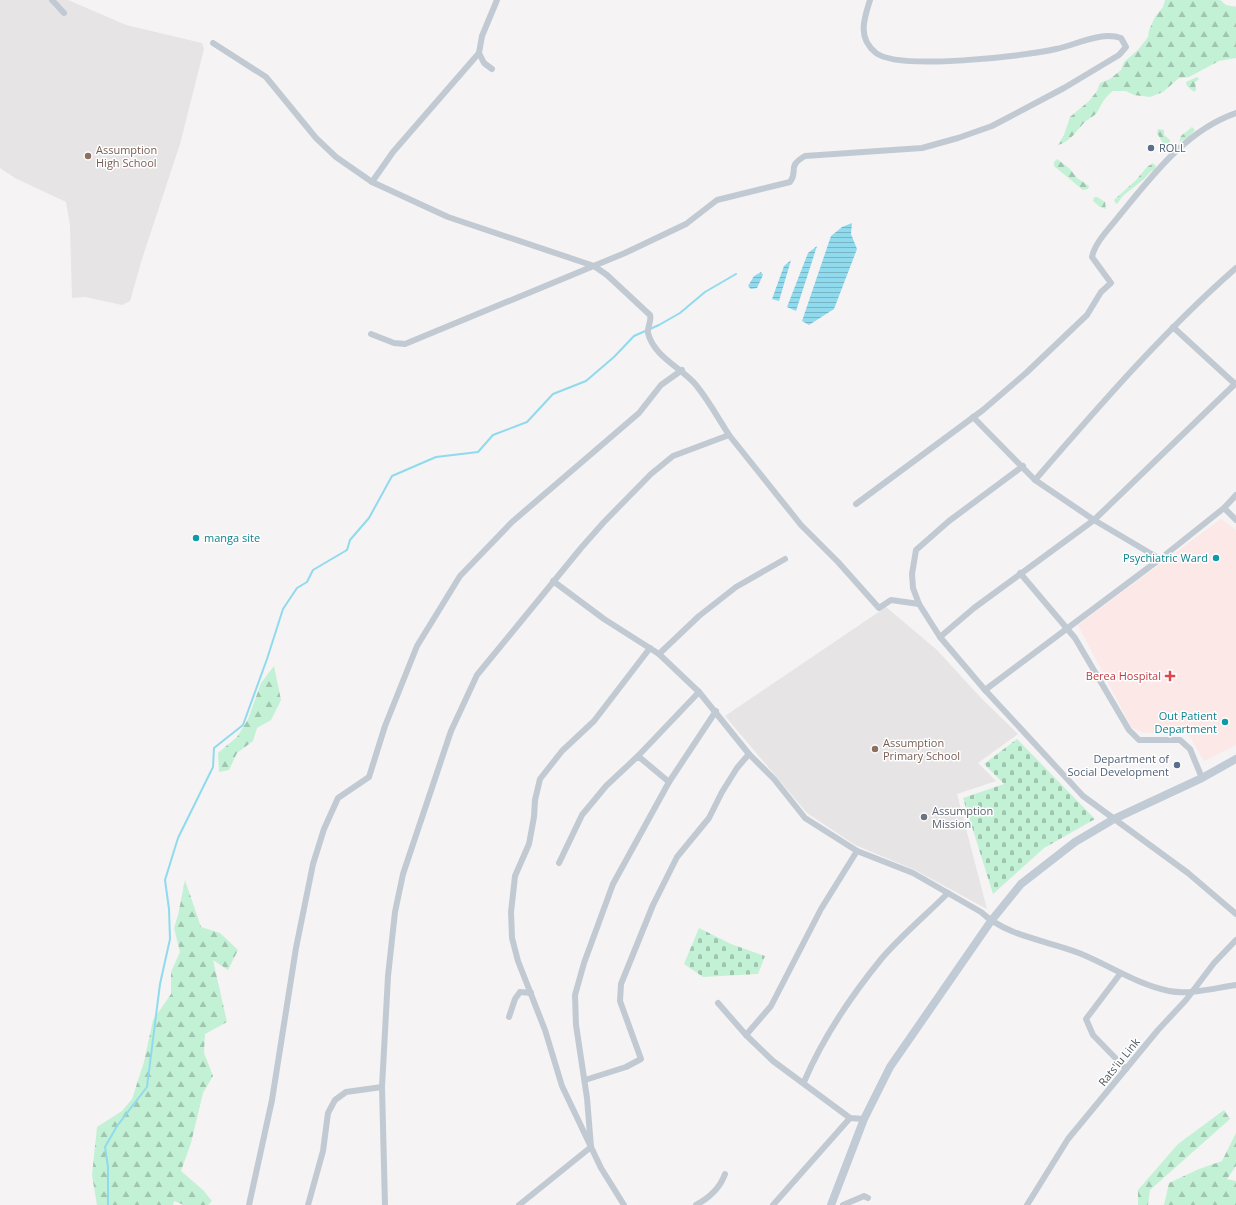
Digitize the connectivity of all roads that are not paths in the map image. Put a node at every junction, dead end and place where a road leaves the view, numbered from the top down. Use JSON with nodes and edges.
{"nodes":[{"id":1,"x":52,"y":0,"type":"edge"},
{"id":2,"x":497,"y":0,"type":"edge"},
{"id":3,"x":870,"y":0,"type":"edge"},
{"id":4,"x":64,"y":13,"type":"dead end"},
{"id":5,"x":213,"y":43,"type":"dead end"},
{"id":6,"x":478,"y":52,"type":"junction"},
{"id":7,"x":492,"y":69,"type":"dead end"},
{"id":8,"x":1236,"y":113,"type":"edge"},
{"id":9,"x":372,"y":182,"type":"junction"},
{"id":10,"x":594,"y":266,"type":"junction"},
{"id":11,"x":1236,"y":268,"type":"edge"},
{"id":12,"x":1173,"y":327,"type":"junction"},
{"id":13,"x":371,"y":334,"type":"dead end"},
{"id":14,"x":682,"y":370,"type":"junction"},
{"id":15,"x":1235,"y":383,"type":"edge"},
{"id":16,"x":973,"y":417,"type":"junction"},
{"id":17,"x":729,"y":435,"type":"junction"},
{"id":18,"x":1023,"y":466,"type":"junction"},
{"id":19,"x":1035,"y":480,"type":"junction"},
{"id":20,"x":1236,"y":495,"type":"edge"},
{"id":21,"x":856,"y":504,"type":"dead end"},
{"id":22,"x":1224,"y":508,"type":"junction"},
{"id":23,"x":1094,"y":520,"type":"junction"},
{"id":24,"x":1236,"y":520,"type":"edge"},
{"id":25,"x":785,"y":559,"type":"dead end"},
{"id":26,"x":1160,"y":559,"type":"junction"},
{"id":27,"x":1020,"y":573,"type":"junction"},
{"id":28,"x":553,"y":581,"type":"junction"},
{"id":29,"x":919,"y":604,"type":"junction"},
{"id":30,"x":1066,"y":627,"type":"junction"},
{"id":31,"x":940,"y":637,"type":"junction"},
{"id":32,"x":650,"y":648,"type":"junction"},
{"id":33,"x":659,"y":654,"type":"junction"},
{"id":34,"x":985,"y":690,"type":"junction"},
{"id":35,"x":699,"y":692,"type":"junction"},
{"id":36,"x":716,"y":711,"type":"junction"},
{"id":37,"x":749,"y":754,"type":"junction"},
{"id":38,"x":638,"y":756,"type":"junction"},
{"id":39,"x":1236,"y":759,"type":"edge"},
{"id":40,"x":1202,"y":778,"type":"junction"},
{"id":41,"x":669,"y":782,"type":"junction"},
{"id":42,"x":1114,"y":819,"type":"junction"},
{"id":43,"x":857,"y":851,"type":"junction"},
{"id":44,"x":559,"y":863,"type":"dead end"},
{"id":45,"x":948,"y":893,"type":"junction"},
{"id":46,"x":1236,"y":914,"type":"edge"},
{"id":47,"x":991,"y":921,"type":"junction"},
{"id":48,"x":1236,"y":940,"type":"edge"},
{"id":49,"x":1120,"y":974,"type":"junction"},
{"id":50,"x":1236,"y":985,"type":"edge"},
{"id":51,"x":1191,"y":991,"type":"junction"},
{"id":52,"x":531,"y":993,"type":"junction"},
{"id":53,"x":718,"y":1003,"type":"dead end"},
{"id":54,"x":509,"y":1017,"type":"dead end"},
{"id":55,"x":746,"y":1035,"type":"junction"},
{"id":56,"x":1126,"y":1069,"type":"junction"},
{"id":57,"x":585,"y":1080,"type":"junction"},
{"id":58,"x":804,"y":1082,"type":"junction"},
{"id":59,"x":382,"y":1087,"type":"junction"},
{"id":60,"x":850,"y":1118,"type":"junction"},
{"id":61,"x":864,"y":1120,"type":"junction"},
{"id":62,"x":590,"y":1147,"type":"junction"},
{"id":63,"x":726,"y":1174,"type":"dead end"},
{"id":64,"x":868,"y":1198,"type":"dead end"},
{"id":65,"x":248,"y":1205,"type":"edge"},
{"id":66,"x":308,"y":1205,"type":"edge"},
{"id":67,"x":385,"y":1205,"type":"edge"},
{"id":68,"x":519,"y":1205,"type":"edge"},
{"id":69,"x":624,"y":1205,"type":"edge"},
{"id":70,"x":696,"y":1205,"type":"edge"},
{"id":71,"x":773,"y":1205,"type":"edge"},
{"id":72,"x":831,"y":1205,"type":"edge"},
{"id":73,"x":843,"y":1205,"type":"edge"},
{"id":74,"x":1027,"y":1205,"type":"edge"}],
"edges":[{"from":1,"to":4,"type":"street"},
{"from":2,"to":6,"type":"street"},
{"from":3,"to":10,"type":"street"},
{"from":5,"to":9,"type":"street"},
{"from":6,"to":7,"type":"street"},
{"from":6,"to":9,"type":"street"},
{"from":8,"to":16,"type":"street"},
{"from":9,"to":10,"type":"street"},
{"from":10,"to":13,"type":"street"},
{"from":10,"to":14,"type":"street"},
{"from":11,"to":12,"type":"street"},
{"from":12,"to":15,"type":"street"},
{"from":12,"to":19,"type":"street"},
{"from":14,"to":17,"type":"street"},
{"from":14,"to":65,"type":"street"},
{"from":15,"to":23,"type":"street"},
{"from":16,"to":18,"type":"street"},
{"from":16,"to":21,"type":"street"},
{"from":17,"to":28,"type":"street"},
{"from":17,"to":29,"type":"street"},
{"from":18,"to":19,"type":"street"},
{"from":18,"to":29,"type":"street"},
{"from":19,"to":23,"type":"street"},
{"from":20,"to":22,"type":"street"},
{"from":22,"to":24,"type":"street"},
{"from":22,"to":26,"type":"street"},
{"from":23,"to":26,"type":"street"},
{"from":23,"to":27,"type":"street"},
{"from":25,"to":33,"type":"street"},
{"from":26,"to":30,"type":"street"},
{"from":27,"to":30,"type":"street"},
{"from":27,"to":31,"type":"street"},
{"from":28,"to":32,"type":"street"},
{"from":28,"to":59,"type":"street"},
{"from":29,"to":31,"type":"street"},
{"from":30,"to":34,"type":"street"},
{"from":30,"to":40,"type":"street"},
{"from":31,"to":34,"type":"street"},
{"from":32,"to":33,"type":"street"},
{"from":32,"to":52,"type":"street"},
{"from":33,"to":35,"type":"street"},
{"from":34,"to":42,"type":"street"},
{"from":35,"to":36,"type":"street"},
{"from":35,"to":38,"type":"street"},
{"from":36,"to":37,"type":"street"},
{"from":36,"to":41,"type":"street"},
{"from":37,"to":43,"type":"street"},
{"from":37,"to":57,"type":"street"},
{"from":38,"to":41,"type":"street"},
{"from":38,"to":44,"type":"street"},
{"from":39,"to":40,"type":"main road"},
{"from":40,"to":42,"type":"main road"},
{"from":41,"to":57,"type":"street"},
{"from":42,"to":46,"type":"street"},
{"from":42,"to":47,"type":"main road"},
{"from":43,"to":45,"type":"street"},
{"from":43,"to":55,"type":"street"},
{"from":45,"to":47,"type":"street"},
{"from":45,"to":58,"type":"street"},
{"from":47,"to":49,"type":"street"},
{"from":47,"to":61,"type":"main road"},
{"from":48,"to":51,"type":"street","name":"Rats'iu Link"},
{"from":49,"to":51,"type":"street"},
{"from":49,"to":56,"type":"street"},
{"from":50,"to":51,"type":"street"},
{"from":51,"to":56,"type":"street","name":"Rats'iu Link"},
{"from":52,"to":54,"type":"street"},
{"from":52,"to":62,"type":"street"},
{"from":53,"to":55,"type":"street"},
{"from":55,"to":58,"type":"street"},
{"from":56,"to":74,"type":"street","name":"Rats'iu Link"},
{"from":57,"to":62,"type":"street"},
{"from":58,"to":60,"type":"street"},
{"from":59,"to":66,"type":"street"},
{"from":59,"to":67,"type":"street"},
{"from":60,"to":61,"type":"street"},
{"from":60,"to":71,"type":"street"},
{"from":61,"to":72,"type":"main road"},
{"from":62,"to":68,"type":"street"},
{"from":62,"to":69,"type":"street"},
{"from":63,"to":70,"type":"street"},
{"from":64,"to":73,"type":"street"}]}
